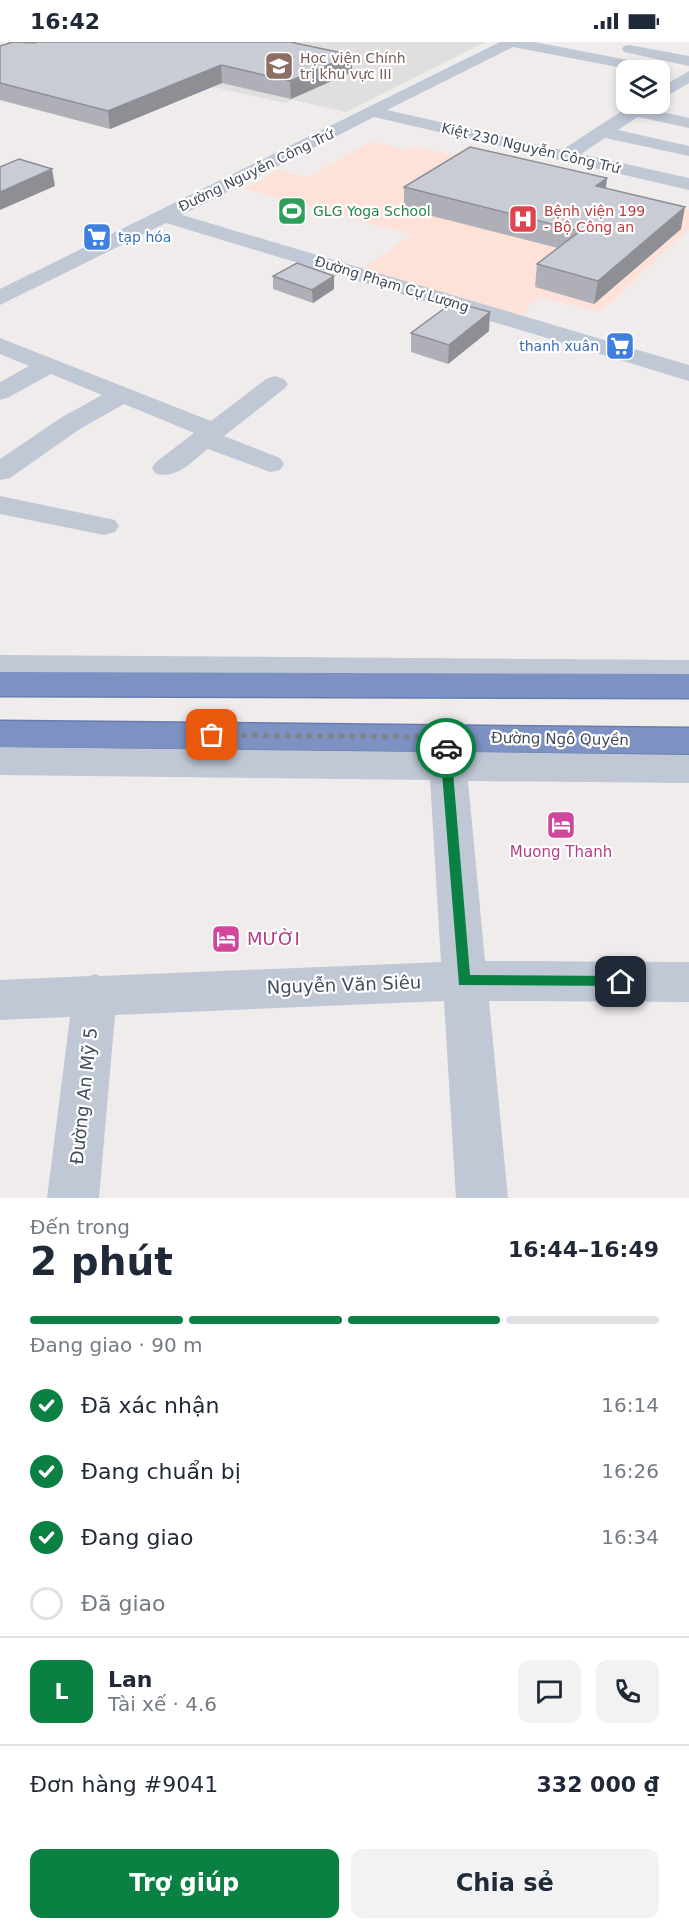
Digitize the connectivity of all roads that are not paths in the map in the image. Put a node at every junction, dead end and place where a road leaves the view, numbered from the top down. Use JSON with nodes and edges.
{"nodes":[{"id":1,"x":511,"y":42,"type":"edge"},
{"id":2,"x":619,"y":47,"type":"dead end"},
{"id":3,"x":616,"y":63,"type":"edge"},
{"id":4,"x":670,"y":72,"type":"edge"},
{"id":5,"x":689,"y":73,"type":"edge"},
{"id":6,"x":670,"y":87,"type":"edge"},
{"id":7,"x":372,"y":112,"type":"junction"},
{"id":8,"x":629,"y":114,"type":"edge"},
{"id":9,"x":661,"y":114,"type":"edge"},
{"id":10,"x":689,"y":123,"type":"edge"},
{"id":11,"x":602,"y":132,"type":"junction"},
{"id":12,"x":689,"y":151,"type":"edge"},
{"id":13,"x":565,"y":156,"type":"junction"},
{"id":14,"x":689,"y":184,"type":"edge"},
{"id":15,"x":164,"y":216,"type":"junction"},
{"id":16,"x":0,"y":298,"type":"edge"},
{"id":17,"x":0,"y":345,"type":"edge"},
{"id":18,"x":49,"y":365,"type":"junction"},
{"id":19,"x":689,"y":373,"type":"edge"},
{"id":20,"x":275,"y":384,"type":"dead end"},
{"id":21,"x":0,"y":392,"type":"edge"},
{"id":22,"x":123,"y":394,"type":"junction"},
{"id":23,"x":209,"y":434,"type":"junction"},
{"id":24,"x":270,"y":464,"type":"dead end"},
{"id":25,"x":166,"y":468,"type":"dead end"},
{"id":26,"x":0,"y":472,"type":"edge"},
{"id":27,"x":0,"y":505,"type":"edge"},
{"id":28,"x":104,"y":526,"type":"dead end"},
{"id":29,"x":0,"y":667,"type":"edge"},
{"id":30,"x":689,"y":672,"type":"edge"},
{"id":31,"x":0,"y":684,"type":"edge"},
{"id":32,"x":689,"y":686,"type":"edge"},
{"id":33,"x":0,"y":734,"type":"edge"},
{"id":34,"x":689,"y":741,"type":"edge"},
{"id":35,"x":446,"y":751,"type":"junction"},
{"id":36,"x":0,"y":761,"type":"edge"},
{"id":37,"x":689,"y":769,"type":"edge"},
{"id":38,"x":464,"y":981,"type":"junction"},
{"id":39,"x":689,"y":982,"type":"edge"},
{"id":40,"x":94,"y":994,"type":"junction"},
{"id":41,"x":0,"y":1000,"type":"edge"},
{"id":42,"x":73,"y":1198,"type":"edge"},
{"id":43,"x":482,"y":1198,"type":"edge"}],
"edges":[{"from":1,"to":3,"type":"street"},
{"from":1,"to":7,"type":"street","name":"Đường Nguyễn Công Trứ"},
{"from":2,"to":5,"type":"street"},
{"from":4,"to":5,"type":"street"},
{"from":5,"to":6,"type":"street"},
{"from":7,"to":13,"type":"street","name":"Kiệt 230 Nguyễn Công Trứ"},
{"from":7,"to":15,"type":"street","name":"Đường Nguyễn Công Trứ"},
{"from":8,"to":11,"type":"street"},
{"from":9,"to":10,"type":"street"},
{"from":11,"to":12,"type":"street"},
{"from":11,"to":13,"type":"street"},
{"from":13,"to":14,"type":"street","name":"Kiệt 230 Nguyễn Công Trứ"},
{"from":15,"to":16,"type":"street","name":"Đường Nguyễn Công Trứ"},
{"from":15,"to":19,"type":"street","name":"Đường Phạm Cự Lượng"},
{"from":17,"to":18,"type":"street"},
{"from":18,"to":21,"type":"street"},
{"from":18,"to":22,"type":"street"},
{"from":20,"to":23,"type":"street"},
{"from":22,"to":23,"type":"street"},
{"from":22,"to":26,"type":"street"},
{"from":23,"to":24,"type":"street"},
{"from":23,"to":25,"type":"street"},
{"from":27,"to":28,"type":"street"},
{"from":29,"to":30,"type":"street"},
{"from":31,"to":32,"type":"highway"},
{"from":33,"to":35,"type":"highway","name":"Đường Ngô Quyền"},
{"from":34,"to":35,"type":"highway","name":"Đường Ngô Quyền"},
{"from":35,"to":36,"type":"street","name":"Đường Ngô Quyền"},
{"from":35,"to":37,"type":"street"},
{"from":35,"to":38,"type":"street"},
{"from":38,"to":39,"type":"street","name":"Nguyễn Văn Siêu"},
{"from":38,"to":40,"type":"street","name":"Nguyễn Văn Siêu"},
{"from":38,"to":43,"type":"street"},
{"from":40,"to":41,"type":"street","name":"Nguyễn Văn Siêu"},
{"from":40,"to":42,"type":"street","name":"Đường An Mỹ 5"}]}
